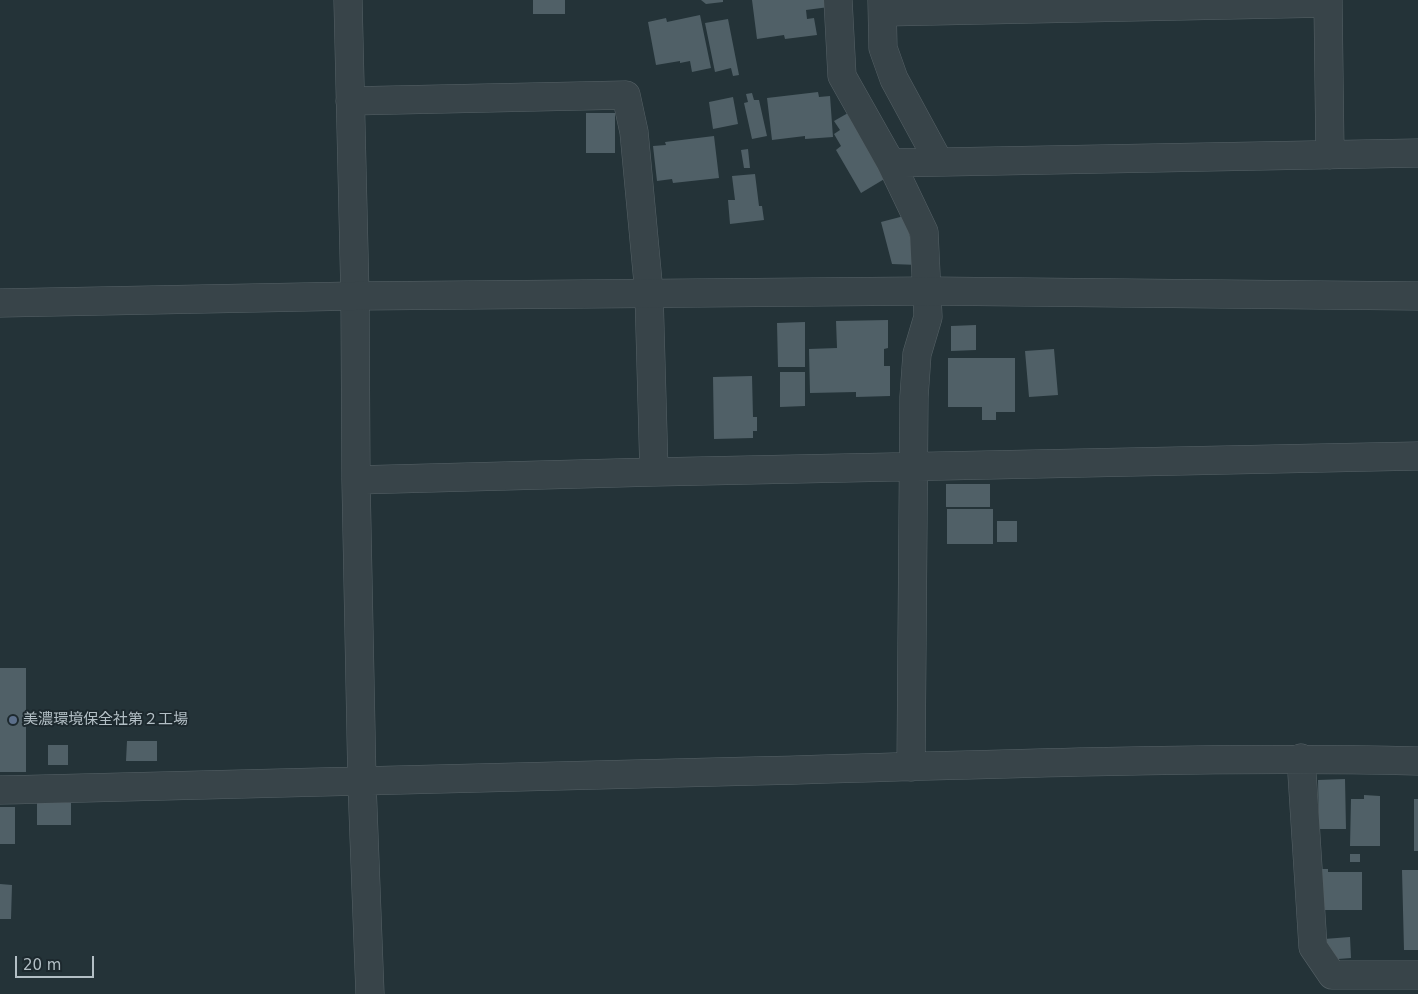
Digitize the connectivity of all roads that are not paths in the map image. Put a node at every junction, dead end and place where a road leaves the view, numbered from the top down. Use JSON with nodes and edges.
{"nodes":[{"id":1,"x":348,"y":0,"type":"edge"},
{"id":2,"x":838,"y":0,"type":"edge"},
{"id":3,"x":1328,"y":2,"type":"edge"},
{"id":4,"x":883,"y":6,"type":"edge"},
{"id":5,"x":350,"y":101,"type":"junction"},
{"id":6,"x":1418,"y":153,"type":"edge"},
{"id":7,"x":1330,"y":155,"type":"junction"},
{"id":8,"x":939,"y":162,"type":"junction"},
{"id":9,"x":892,"y":163,"type":"junction"},
{"id":10,"x":927,"y":291,"type":"junction"},
{"id":11,"x":649,"y":293,"type":"junction"},
{"id":12,"x":355,"y":296,"type":"junction"},
{"id":13,"x":1418,"y":296,"type":"edge"},
{"id":14,"x":0,"y":303,"type":"edge"},
{"id":15,"x":1418,"y":456,"type":"edge"},
{"id":16,"x":913,"y":467,"type":"junction"},
{"id":17,"x":654,"y":472,"type":"junction"},
{"id":18,"x":356,"y":480,"type":"junction"},
{"id":19,"x":1302,"y":758,"type":"junction"},
{"id":20,"x":1418,"y":760,"type":"edge"},
{"id":21,"x":911,"y":767,"type":"junction"},
{"id":22,"x":362,"y":783,"type":"junction"},
{"id":23,"x":0,"y":790,"type":"edge"},
{"id":24,"x":1418,"y":975,"type":"edge"},
{"id":25,"x":1349,"y":985,"type":"edge"},
{"id":26,"x":370,"y":994,"type":"edge"}],
"edges":[{"from":1,"to":5,"type":"street"},
{"from":2,"to":9,"type":"street"},
{"from":3,"to":4,"type":"street"},
{"from":3,"to":7,"type":"street"},
{"from":4,"to":8,"type":"street"},
{"from":5,"to":11,"type":"street"},
{"from":5,"to":12,"type":"street"},
{"from":6,"to":7,"type":"street"},
{"from":7,"to":8,"type":"street"},
{"from":8,"to":9,"type":"street"},
{"from":9,"to":10,"type":"street"},
{"from":10,"to":11,"type":"street"},
{"from":10,"to":13,"type":"street"},
{"from":10,"to":16,"type":"street"},
{"from":11,"to":12,"type":"street"},
{"from":11,"to":17,"type":"street"},
{"from":12,"to":14,"type":"street"},
{"from":12,"to":18,"type":"street"},
{"from":15,"to":16,"type":"street"},
{"from":16,"to":17,"type":"street"},
{"from":16,"to":21,"type":"street"},
{"from":17,"to":18,"type":"street"},
{"from":18,"to":22,"type":"street"},
{"from":19,"to":20,"type":"street"},
{"from":19,"to":21,"type":"street"},
{"from":19,"to":25,"type":"street"},
{"from":21,"to":22,"type":"street"},
{"from":22,"to":23,"type":"street"},
{"from":22,"to":26,"type":"street"},
{"from":24,"to":25,"type":"street"}]}
